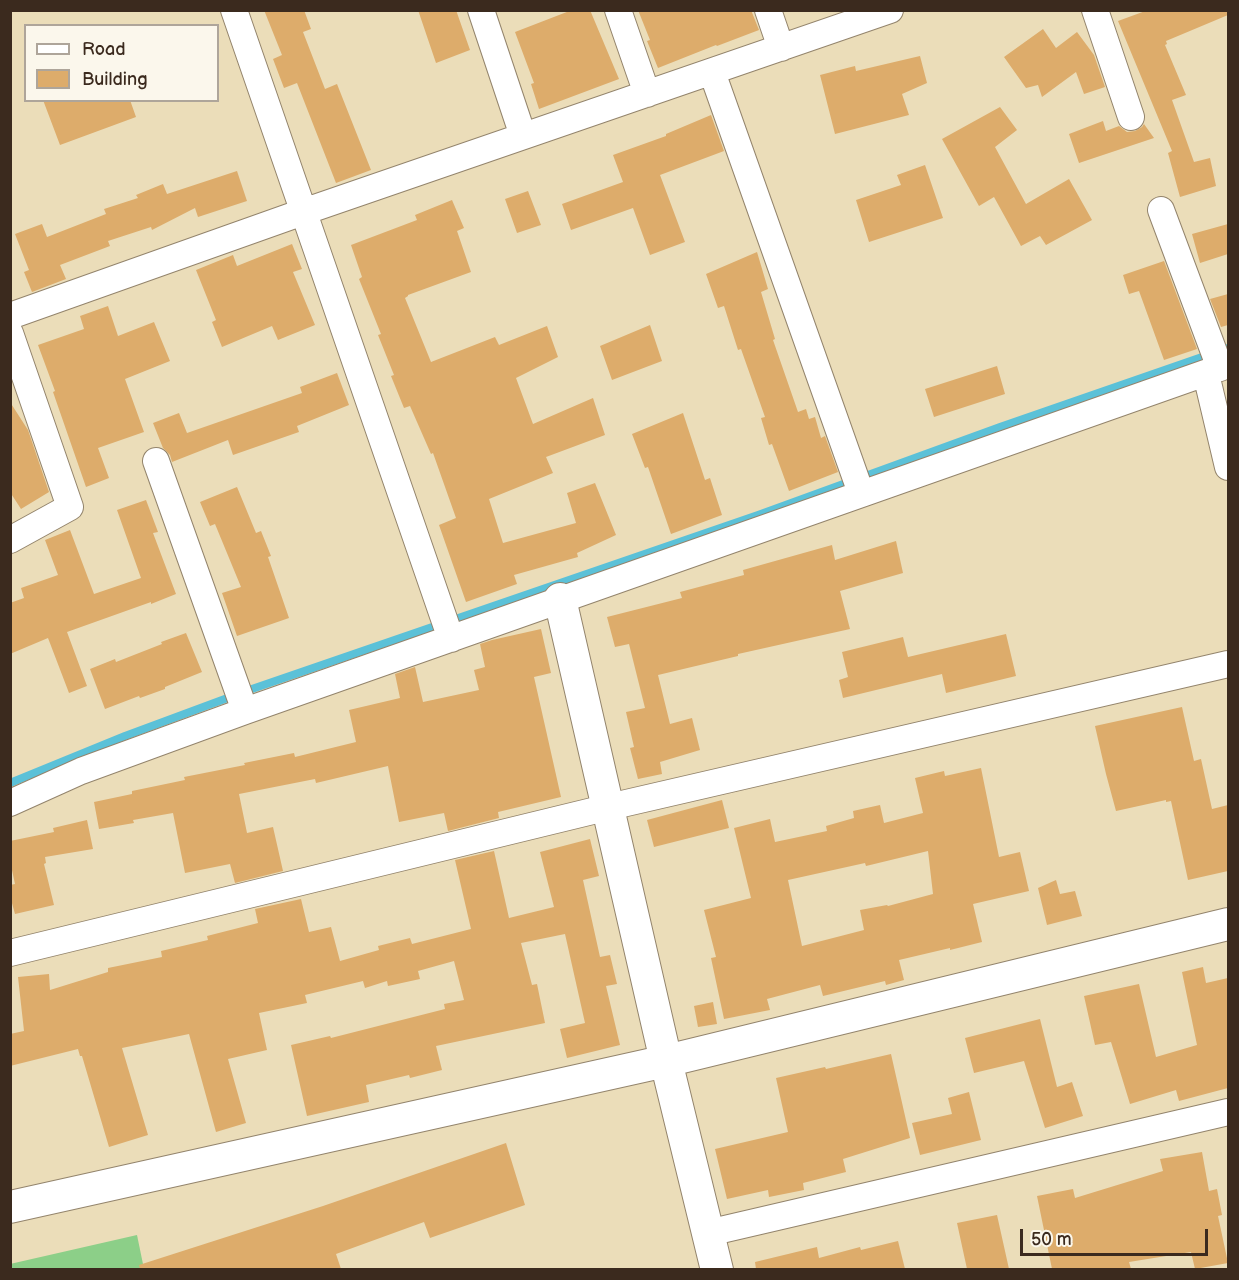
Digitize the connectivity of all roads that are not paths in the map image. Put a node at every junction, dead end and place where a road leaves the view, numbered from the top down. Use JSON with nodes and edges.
{"nodes":[{"id":1,"x":234,"y":10,"type":"edge"},
{"id":2,"x":481,"y":10,"type":"edge"},
{"id":3,"x":618,"y":10,"type":"edge"},
{"id":4,"x":768,"y":10,"type":"edge"},
{"id":5,"x":890,"y":10,"type":"edge"},
{"id":6,"x":1095,"y":10,"type":"edge"},
{"id":7,"x":781,"y":48,"type":"junction"},
{"id":8,"x":712,"y":72,"type":"junction"},
{"id":9,"x":647,"y":94,"type":"junction"},
{"id":10,"x":1131,"y":117,"type":"dead end"},
{"id":11,"x":523,"y":136,"type":"junction"},
{"id":12,"x":1161,"y":210,"type":"dead end"},
{"id":13,"x":303,"y":212,"type":"junction"},
{"id":14,"x":10,"y":316,"type":"edge"},
{"id":15,"x":10,"y":333,"type":"edge"},
{"id":16,"x":1218,"y":369,"type":"edge"},
{"id":17,"x":156,"y":461,"type":"dead end"},
{"id":18,"x":1228,"y":467,"type":"edge"},
{"id":19,"x":861,"y":493,"type":"junction"},
{"id":20,"x":10,"y":540,"type":"edge"},
{"id":21,"x":560,"y":599,"type":"junction"},
{"id":22,"x":451,"y":639,"type":"junction"},
{"id":23,"x":1228,"y":664,"type":"edge"},
{"id":24,"x":245,"y":711,"type":"junction"},
{"id":25,"x":10,"y":803,"type":"edge"},
{"id":26,"x":609,"y":807,"type":"junction"},
{"id":27,"x":1228,"y":924,"type":"edge"},
{"id":28,"x":10,"y":953,"type":"edge"},
{"id":29,"x":666,"y":1061,"type":"junction"},
{"id":30,"x":1228,"y":1112,"type":"edge"},
{"id":31,"x":10,"y":1207,"type":"edge"},
{"id":32,"x":708,"y":1233,"type":"junction"},
{"id":33,"x":717,"y":1269,"type":"edge"}],
"edges":[{"from":1,"to":13,"type":"street"},
{"from":2,"to":11,"type":"street"},
{"from":3,"to":9,"type":"street"},
{"from":4,"to":7,"type":"street"},
{"from":5,"to":7,"type":"street"},
{"from":6,"to":10,"type":"street"},
{"from":7,"to":8,"type":"street"},
{"from":8,"to":9,"type":"street"},
{"from":8,"to":19,"type":"street"},
{"from":9,"to":11,"type":"street"},
{"from":11,"to":13,"type":"street"},
{"from":12,"to":16,"type":"street"},
{"from":13,"to":14,"type":"street"},
{"from":13,"to":22,"type":"street"},
{"from":15,"to":20,"type":"street"},
{"from":16,"to":18,"type":"street"},
{"from":16,"to":19,"type":"street"},
{"from":17,"to":24,"type":"street"},
{"from":19,"to":21,"type":"street"},
{"from":21,"to":22,"type":"street"},
{"from":21,"to":26,"type":"street"},
{"from":22,"to":24,"type":"street"},
{"from":23,"to":26,"type":"street"},
{"from":24,"to":25,"type":"street"},
{"from":26,"to":28,"type":"street"},
{"from":26,"to":29,"type":"street"},
{"from":27,"to":29,"type":"street"},
{"from":29,"to":31,"type":"street"},
{"from":29,"to":32,"type":"street"},
{"from":30,"to":32,"type":"street"},
{"from":32,"to":33,"type":"street"}]}
